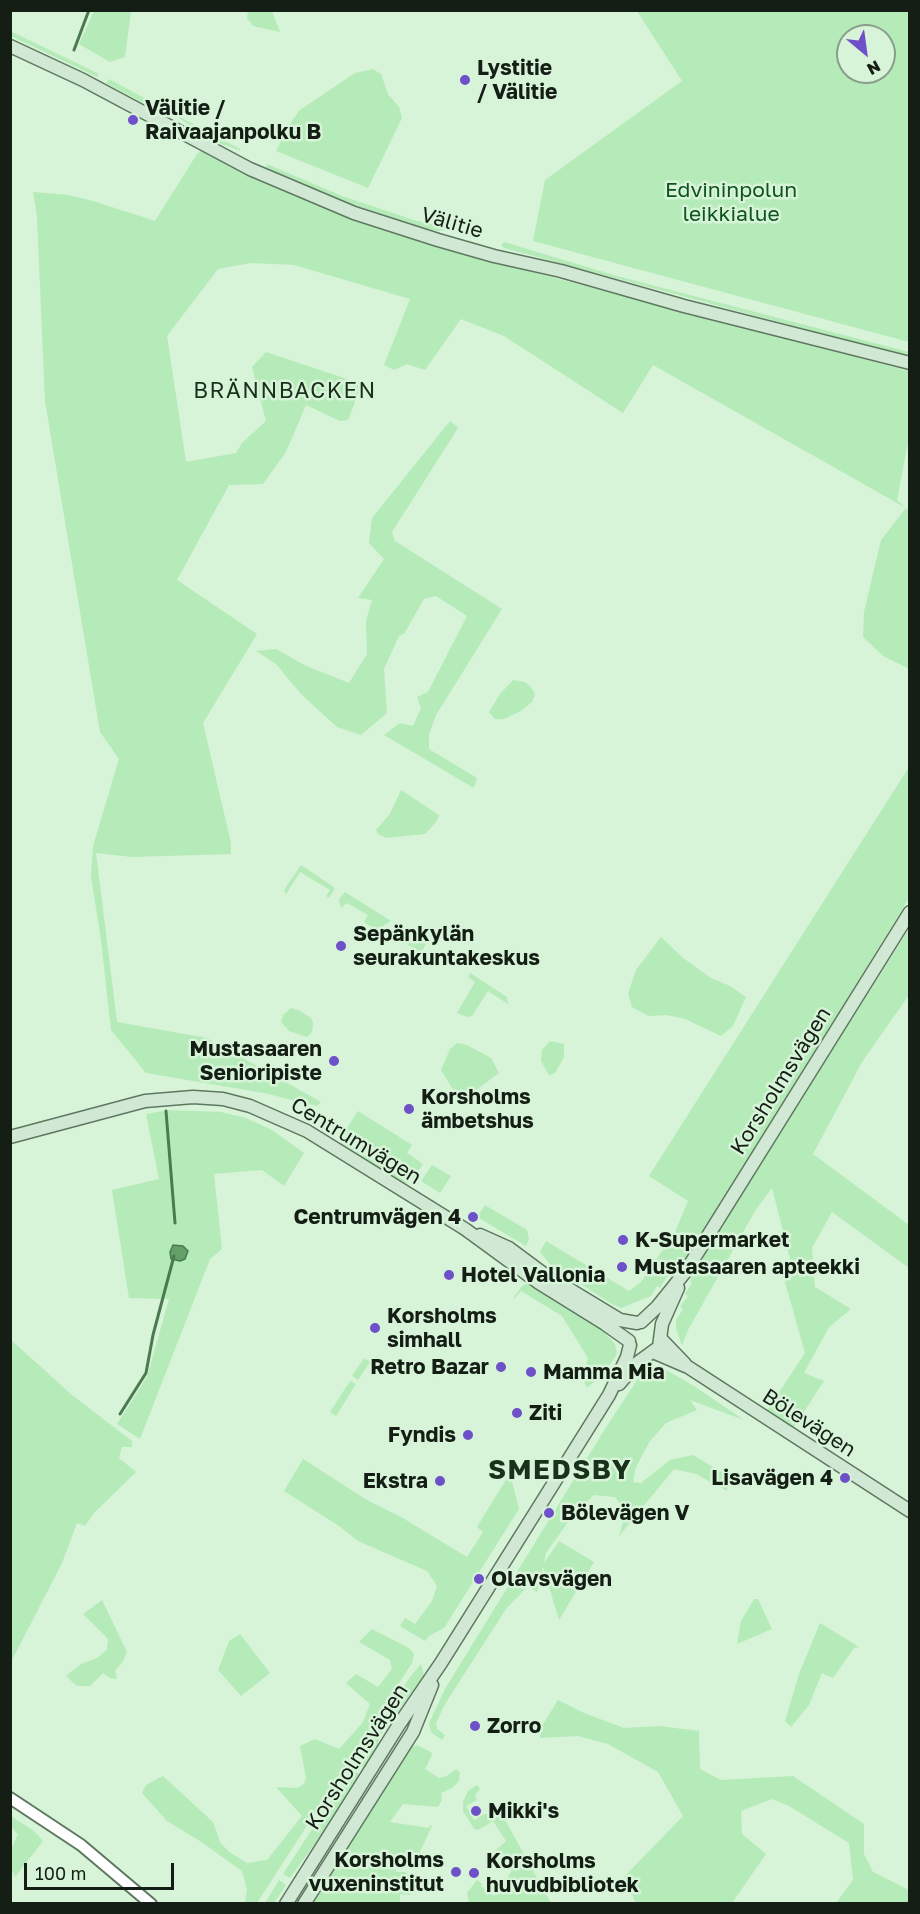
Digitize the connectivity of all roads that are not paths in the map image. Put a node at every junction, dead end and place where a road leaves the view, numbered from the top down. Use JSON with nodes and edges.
{"nodes":[{"id":1,"x":10,"y":46,"type":"edge"},
{"id":2,"x":909,"y":363,"type":"edge"},
{"id":3,"x":909,"y":912,"type":"edge"},
{"id":4,"x":10,"y":1137,"type":"edge"},
{"id":5,"x":465,"y":1229,"type":"junction"},
{"id":6,"x":686,"y":1271,"type":"junction"},
{"id":7,"x":639,"y":1322,"type":"junction"},
{"id":8,"x":661,"y":1336,"type":"junction"},
{"id":9,"x":630,"y":1343,"type":"junction"},
{"id":10,"x":650,"y":1353,"type":"junction"},
{"id":11,"x":688,"y":1367,"type":"junction"},
{"id":12,"x":609,"y":1395,"type":"junction"},
{"id":13,"x":909,"y":1511,"type":"edge"},
{"id":14,"x":441,"y":1663,"type":"junction"},
{"id":15,"x":10,"y":1798,"type":"edge"},
{"id":16,"x":150,"y":1904,"type":"edge"},
{"id":17,"x":286,"y":1904,"type":"edge"},
{"id":18,"x":304,"y":1904,"type":"edge"}],
"edges":[{"from":1,"to":2,"type":"main road","name":"Välitie"},
{"from":3,"to":6,"type":"main road","name":"Korsholmsvägen"},
{"from":4,"to":5,"type":"main road","name":"Centrumvägen"},
{"from":5,"to":7,"type":"main road","name":"Centrumvägen"},
{"from":5,"to":9,"type":"main road","name":"Centrumvägen"},
{"from":6,"to":7,"type":"main road","name":"Korsholmsvägen"},
{"from":6,"to":8,"type":"main road","name":"Korsholmsvägen"},
{"from":7,"to":8,"type":"main road"},
{"from":7,"to":9,"type":"main road"},
{"from":8,"to":10,"type":"main road"},
{"from":8,"to":11,"type":"main road","name":"Bölevägen"},
{"from":9,"to":10,"type":"main road"},
{"from":9,"to":12,"type":"main road","name":"Korsholmsvägen"},
{"from":10,"to":11,"type":"main road","name":"Bölevägen"},
{"from":10,"to":12,"type":"main road","name":"Korsholmsvägen"},
{"from":11,"to":13,"type":"main road","name":"Bölevägen"},
{"from":12,"to":14,"type":"main road","name":"Korsholmsvägen"},
{"from":14,"to":17,"type":"main road","name":"Korsholmsvägen"},
{"from":14,"to":18,"type":"main road","name":"Korsholmsvägen"},
{"from":15,"to":16,"type":"street"}]}
